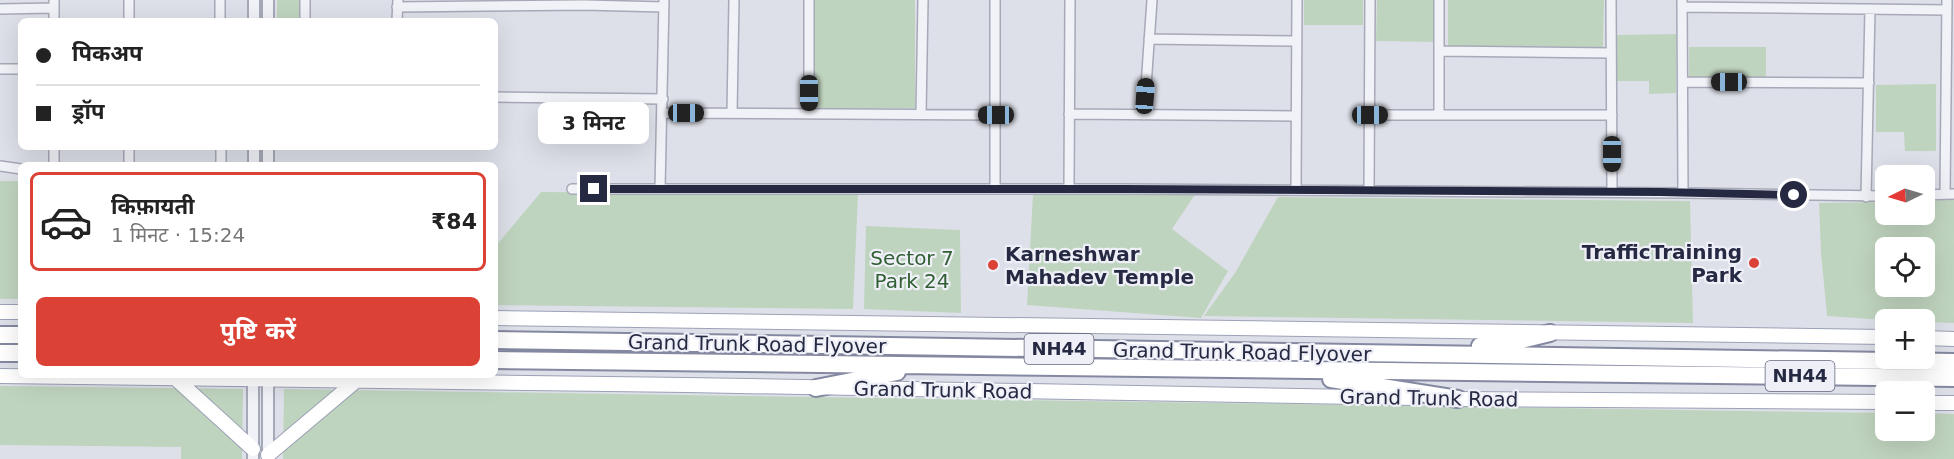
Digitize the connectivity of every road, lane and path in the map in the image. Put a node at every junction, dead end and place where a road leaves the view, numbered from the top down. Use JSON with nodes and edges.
{"nodes":[{"id":1,"x":129,"y":0,"type":"edge"},
{"id":2,"x":220,"y":0,"type":"edge"},
{"id":3,"x":254,"y":0,"type":"edge"},
{"id":4,"x":268,"y":0,"type":"edge"},
{"id":5,"x":305,"y":0,"type":"edge"},
{"id":6,"x":734,"y":0,"type":"edge"},
{"id":7,"x":809,"y":0,"type":"edge"},
{"id":8,"x":923,"y":0,"type":"edge"},
{"id":9,"x":995,"y":0,"type":"edge"},
{"id":10,"x":1070,"y":0,"type":"edge"},
{"id":11,"x":1152,"y":0,"type":"edge"},
{"id":12,"x":1297,"y":0,"type":"edge"},
{"id":13,"x":1370,"y":0,"type":"edge"},
{"id":14,"x":1439,"y":0,"type":"edge"},
{"id":15,"x":1611,"y":0,"type":"edge"},
{"id":16,"x":584,"y":2,"type":"edge"},
{"id":17,"x":398,"y":3,"type":"edge"},
{"id":18,"x":664,"y":3,"type":"edge"},
{"id":19,"x":1682,"y":3,"type":"edge"},
{"id":20,"x":54,"y":4,"type":"edge"},
{"id":21,"x":1757,"y":4,"type":"edge"},
{"id":22,"x":1947,"y":5,"type":"edge"},
{"id":23,"x":0,"y":9,"type":"edge"},
{"id":24,"x":1870,"y":9,"type":"junction"},
{"id":25,"x":129,"y":18,"type":"edge"},
{"id":26,"x":220,"y":18,"type":"edge"},
{"id":27,"x":254,"y":18,"type":"edge"},
{"id":28,"x":268,"y":18,"type":"edge"},
{"id":29,"x":304,"y":18,"type":"edge"},
{"id":30,"x":397,"y":18,"type":"edge"},
{"id":31,"x":1149,"y":39,"type":"junction"},
{"id":32,"x":1296,"y":41,"type":"junction"},
{"id":33,"x":1439,"y":51,"type":"junction"},
{"id":34,"x":1611,"y":53,"type":"junction"},
{"id":35,"x":0,"y":69,"type":"edge"},
{"id":36,"x":18,"y":69,"type":"edge"},
{"id":37,"x":1683,"y":82,"type":"junction"},
{"id":38,"x":1869,"y":83,"type":"junction"},
{"id":39,"x":498,"y":97,"type":"edge"},
{"id":40,"x":663,"y":99,"type":"junction"},
{"id":41,"x":662,"y":112,"type":"junction"},
{"id":42,"x":732,"y":113,"type":"junction"},
{"id":43,"x":809,"y":114,"type":"junction"},
{"id":44,"x":921,"y":114,"type":"junction"},
{"id":45,"x":1069,"y":114,"type":"junction"},
{"id":46,"x":996,"y":115,"type":"junction"},
{"id":47,"x":1144,"y":115,"type":"junction"},
{"id":48,"x":1370,"y":115,"type":"junction"},
{"id":49,"x":1439,"y":115,"type":"junction"},
{"id":50,"x":1612,"y":115,"type":"junction"},
{"id":51,"x":1295,"y":116,"type":"junction"},
{"id":52,"x":0,"y":166,"type":"edge"},
{"id":53,"x":18,"y":169,"type":"edge"},
{"id":54,"x":572,"y":189,"type":"dead end"},
{"id":55,"x":660,"y":189,"type":"junction"},
{"id":56,"x":995,"y":189,"type":"junction"},
{"id":57,"x":1069,"y":189,"type":"junction"},
{"id":58,"x":1296,"y":190,"type":"junction"},
{"id":59,"x":1369,"y":191,"type":"junction"},
{"id":60,"x":1612,"y":192,"type":"junction"},
{"id":61,"x":1683,"y":193,"type":"junction"},
{"id":62,"x":1950,"y":194,"type":"edge"},
{"id":63,"x":1935,"y":195,"type":"edge"},
{"id":64,"x":1866,"y":197,"type":"junction"},
{"id":65,"x":1875,"y":197,"type":"edge"},
{"id":66,"x":0,"y":312,"type":"edge"},
{"id":67,"x":18,"y":312,"type":"edge"},
{"id":68,"x":498,"y":318,"type":"edge"},
{"id":69,"x":1550,"y":333,"type":"junction"},
{"id":70,"x":0,"y":335,"type":"edge"},
{"id":71,"x":18,"y":335,"type":"edge"},
{"id":72,"x":1875,"y":337,"type":"edge"},
{"id":73,"x":1935,"y":338,"type":"edge"},
{"id":74,"x":1954,"y":339,"type":"edge"},
{"id":75,"x":498,"y":340,"type":"edge"},
{"id":76,"x":0,"y":353,"type":"edge"},
{"id":77,"x":18,"y":353,"type":"edge"},
{"id":78,"x":1395,"y":354,"type":"junction"},
{"id":79,"x":498,"y":360,"type":"edge"},
{"id":80,"x":1954,"y":362,"type":"edge"},
{"id":81,"x":933,"y":366,"type":"junction"},
{"id":82,"x":1300,"y":370,"type":"junction"},
{"id":83,"x":0,"y":376,"type":"edge"},
{"id":84,"x":18,"y":376,"type":"edge"},
{"id":85,"x":175,"y":378,"type":"edge"},
{"id":86,"x":253,"y":378,"type":"edge"},
{"id":87,"x":268,"y":378,"type":"edge"},
{"id":88,"x":290,"y":378,"type":"edge"},
{"id":89,"x":1954,"y":378,"type":"edge"},
{"id":90,"x":356,"y":381,"type":"junction"},
{"id":91,"x":816,"y":388,"type":"junction"},
{"id":92,"x":1458,"y":399,"type":"junction"},
{"id":93,"x":1875,"y":402,"type":"edge"},
{"id":94,"x":1935,"y":403,"type":"edge"},
{"id":95,"x":1954,"y":403,"type":"edge"},
{"id":96,"x":253,"y":418,"type":"junction"},
{"id":97,"x":268,"y":418,"type":"junction"},
{"id":98,"x":253,"y":454,"type":"edge"},
{"id":99,"x":268,"y":457,"type":"edge"}],
"edges":[{"from":1,"to":25,"type":"street"},
{"from":2,"to":26,"type":"street"},
{"from":3,"to":27,"type":"street"},
{"from":4,"to":28,"type":"street"},
{"from":5,"to":29,"type":"street"},
{"from":6,"to":42,"type":"street"},
{"from":7,"to":43,"type":"street"},
{"from":8,"to":44,"type":"street"},
{"from":9,"to":46,"type":"street"},
{"from":10,"to":45,"type":"street"},
{"from":11,"to":31,"type":"street"},
{"from":12,"to":32,"type":"street"},
{"from":13,"to":48,"type":"street"},
{"from":14,"to":33,"type":"street"},
{"from":15,"to":34,"type":"street"},
{"from":16,"to":17,"type":"street"},
{"from":16,"to":18,"type":"street"},
{"from":17,"to":30,"type":"street"},
{"from":18,"to":40,"type":"street"},
{"from":19,"to":21,"type":"street"},
{"from":19,"to":37,"type":"street"},
{"from":20,"to":23,"type":"street"},
{"from":21,"to":24,"type":"street"},
{"from":22,"to":24,"type":"street"},
{"from":22,"to":62,"type":"street"},
{"from":24,"to":38,"type":"street"},
{"from":31,"to":32,"type":"street"},
{"from":31,"to":47,"type":"street"},
{"from":32,"to":51,"type":"street"},
{"from":33,"to":34,"type":"street"},
{"from":33,"to":49,"type":"street"},
{"from":34,"to":50,"type":"street"},
{"from":35,"to":36,"type":"street"},
{"from":37,"to":38,"type":"street"},
{"from":37,"to":61,"type":"street"},
{"from":38,"to":64,"type":"street"},
{"from":39,"to":40,"type":"street"},
{"from":40,"to":41,"type":"street"},
{"from":41,"to":42,"type":"street"},
{"from":41,"to":55,"type":"street"},
{"from":42,"to":43,"type":"street"},
{"from":43,"to":44,"type":"street"},
{"from":44,"to":46,"type":"street"},
{"from":45,"to":47,"type":"street"},
{"from":45,"to":57,"type":"street"},
{"from":46,"to":56,"type":"street"},
{"from":47,"to":51,"type":"street"},
{"from":48,"to":49,"type":"street"},
{"from":48,"to":59,"type":"street"},
{"from":49,"to":50,"type":"street"},
{"from":50,"to":60,"type":"street"},
{"from":51,"to":58,"type":"street"},
{"from":52,"to":53,"type":"street"},
{"from":54,"to":55,"type":"street"},
{"from":55,"to":56,"type":"street"},
{"from":56,"to":57,"type":"street"},
{"from":57,"to":58,"type":"street"},
{"from":58,"to":59,"type":"street"},
{"from":59,"to":60,"type":"street"},
{"from":60,"to":61,"type":"street"},
{"from":61,"to":64,"type":"street"},
{"from":62,"to":63,"type":"street"},
{"from":64,"to":65,"type":"street"},
{"from":66,"to":67,"type":"main road"},
{"from":68,"to":69,"type":"main road"},
{"from":69,"to":72,"type":"main road"},
{"from":69,"to":78,"type":"highway"},
{"from":70,"to":71,"type":"highway"},
{"from":73,"to":74,"type":"main road"},
{"from":75,"to":78,"type":"highway","name":"Grand Trunk Road Flyover","number":"NH44"},
{"from":76,"to":77,"type":"highway"},
{"from":78,"to":80,"type":"highway","name":"Grand Trunk Road Flyover","number":"NH44"},
{"from":79,"to":81,"type":"highway","name":"Grand Trunk Road Flyover","number":"NH44"},
{"from":81,"to":82,"type":"highway","name":"Grand Trunk Road","number":"NH44"},
{"from":81,"to":91,"type":"highway"},
{"from":82,"to":89,"type":"highway","name":"Grand Trunk Road Flyover","number":"NH44"},
{"from":82,"to":92,"type":"highway"},
{"from":83,"to":84,"type":"main road","name":"Grand Trunk Road"},
{"from":85,"to":98,"type":"main road"},
{"from":86,"to":96,"type":"street"},
{"from":87,"to":97,"type":"street"},
{"from":88,"to":90,"type":"main road","name":"Grand Trunk Road"},
{"from":90,"to":91,"type":"main road","name":"Grand Trunk Road"},
{"from":90,"to":99,"type":"main road"},
{"from":91,"to":92,"type":"main road","name":"Grand Trunk Road"},
{"from":92,"to":93,"type":"main road","name":"Grand Trunk Road"},
{"from":94,"to":95,"type":"main road"},
{"from":96,"to":97,"type":"street"},
{"from":96,"to":98,"type":"street"},
{"from":97,"to":99,"type":"street"}]}
